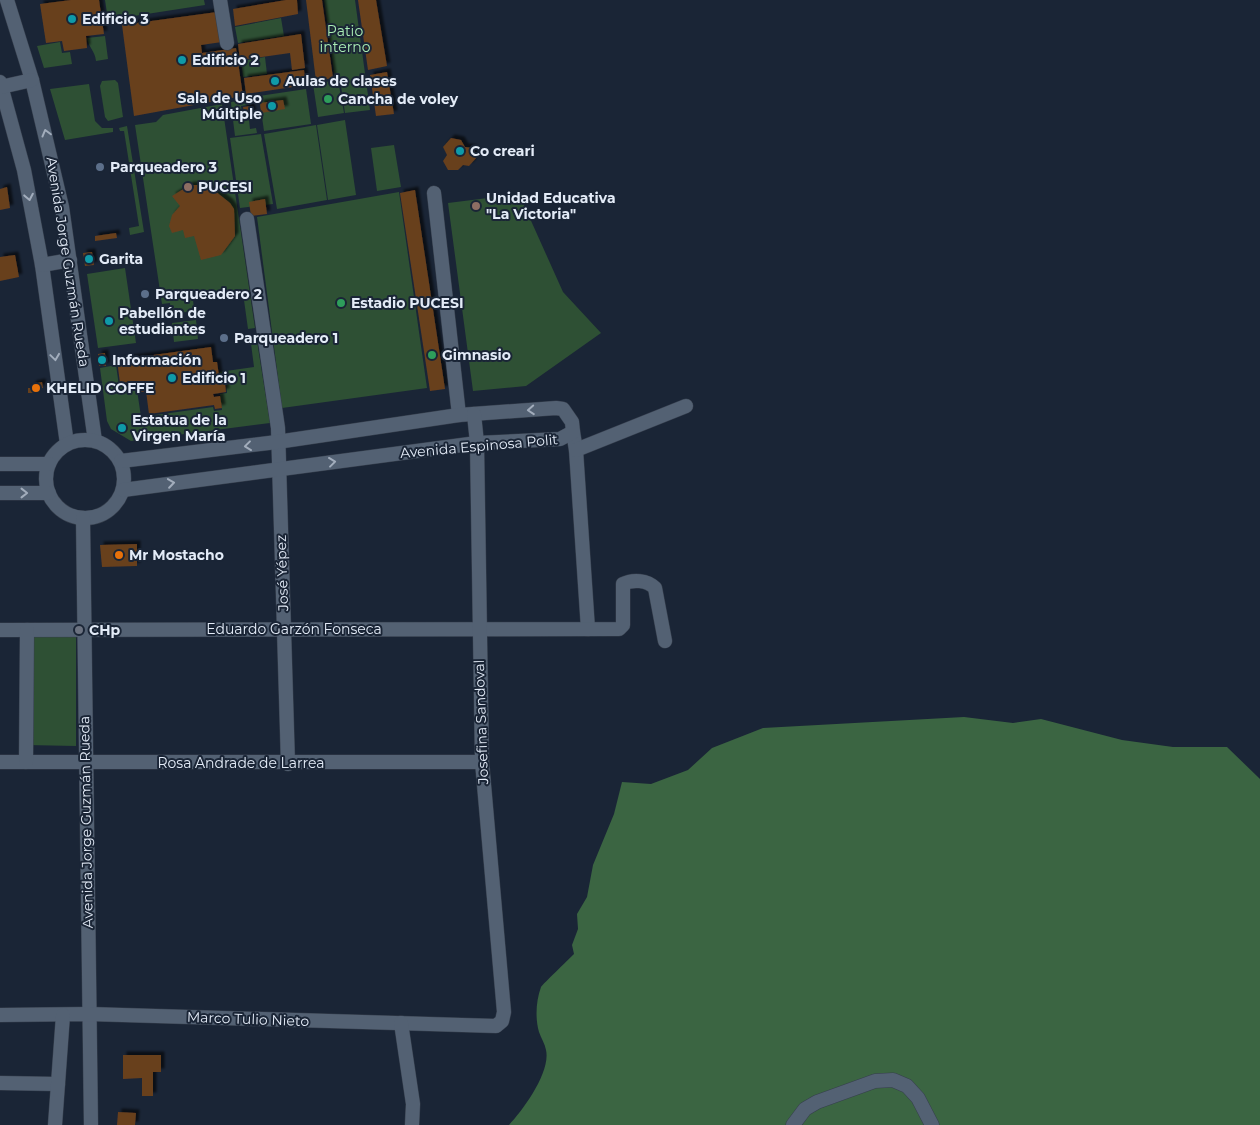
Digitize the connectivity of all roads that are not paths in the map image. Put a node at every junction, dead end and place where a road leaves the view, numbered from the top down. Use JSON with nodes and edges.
{"nodes":[{"id":1,"x":7,"y":0,"type":"edge"},
{"id":2,"x":220,"y":0,"type":"edge"},
{"id":3,"x":227,"y":43,"type":"dead end"},
{"id":4,"x":32,"y":80,"type":"junction"},
{"id":5,"x":1,"y":84,"type":"edge"},
{"id":6,"x":434,"y":193,"type":"dead end"},
{"id":7,"x":247,"y":219,"type":"dead end"},
{"id":8,"x":70,"y":260,"type":"junction"},
{"id":9,"x":42,"y":265,"type":"junction"},
{"id":10,"x":686,"y":406,"type":"dead end"},
{"id":11,"x":474,"y":414,"type":"junction"},
{"id":12,"x":459,"y":416,"type":"junction"},
{"id":13,"x":573,"y":432,"type":"junction"},
{"id":14,"x":95,"y":440,"type":"junction"},
{"id":15,"x":278,"y":442,"type":"junction"},
{"id":16,"x":67,"y":444,"type":"junction"},
{"id":17,"x":477,"y":444,"type":"junction"},
{"id":18,"x":576,"y":450,"type":"junction"},
{"id":19,"x":120,"y":462,"type":"junction"},
{"id":20,"x":0,"y":464,"type":"edge"},
{"id":21,"x":48,"y":464,"type":"junction"},
{"id":22,"x":279,"y":468,"type":"junction"},
{"id":23,"x":123,"y":490,"type":"junction"},
{"id":24,"x":0,"y":493,"type":"edge"},
{"id":25,"x":48,"y":493,"type":"junction"},
{"id":26,"x":83,"y":518,"type":"junction"},
{"id":27,"x":478,"y":628,"type":"junction"},
{"id":28,"x":85,"y":629,"type":"junction"},
{"id":29,"x":284,"y":629,"type":"junction"},
{"id":30,"x":588,"y":629,"type":"junction"},
{"id":31,"x":0,"y":630,"type":"edge"},
{"id":32,"x":27,"y":630,"type":"junction"},
{"id":33,"x":664,"y":641,"type":"dead end"},
{"id":34,"x":0,"y":762,"type":"edge"},
{"id":35,"x":26,"y":762,"type":"junction"},
{"id":36,"x":85,"y":762,"type":"junction"},
{"id":37,"x":482,"y":762,"type":"junction"},
{"id":38,"x":288,"y":764,"type":"junction"},
{"id":39,"x":89,"y":1014,"type":"junction"},
{"id":40,"x":0,"y":1015,"type":"edge"},
{"id":41,"x":63,"y":1015,"type":"junction"},
{"id":42,"x":401,"y":1023,"type":"junction"},
{"id":43,"x":496,"y":1026,"type":"joint"},
{"id":44,"x":0,"y":1084,"type":"edge"},
{"id":45,"x":58,"y":1084,"type":"junction"},
{"id":46,"x":55,"y":1125,"type":"edge"},
{"id":47,"x":91,"y":1125,"type":"edge"},
{"id":48,"x":412,"y":1125,"type":"edge"},
{"id":49,"x":793,"y":1125,"type":"edge"},
{"id":50,"x":932,"y":1125,"type":"edge"}],
"edges":[{"from":1,"to":4,"type":"street","name":"Avenida Jorge Guzmán Rueda"},
{"from":2,"to":3,"type":"street"},
{"from":4,"to":5,"type":"street"},
{"from":8,"to":4,"type":"street","name":"Avenida Jorge Guzmán Rueda","one_way":true},
{"from":5,"to":9,"type":"street","name":"Avenida Jorge Guzmán Rueda","one_way":true},
{"from":6,"to":12,"type":"street"},
{"from":7,"to":15,"type":"street","name":"José Yépez"},
{"from":8,"to":9,"type":"street"},
{"from":8,"to":14,"type":"street","name":"Avenida Jorge Guzmán Rueda"},
{"from":9,"to":16,"type":"street","name":"Avenida Jorge Guzmán Rueda","one_way":true},
{"from":10,"to":18,"type":"street"},
{"from":11,"to":12,"type":"street","name":"Avenida Espinosa Polit"},
{"from":13,"to":11,"type":"street","name":"Avenida Espinosa Polit","one_way":true},
{"from":11,"to":17,"type":"street","name":"Josefina Sandoval"},
{"from":12,"to":15,"type":"street","name":"Avenida Espinosa Polit"},
{"from":13,"to":17,"type":"street","name":"Avenida Espinosa Polit"},
{"from":13,"to":18,"type":"street"},
{"from":14,"to":16,"type":"street"},
{"from":14,"to":19,"type":"street"},
{"from":15,"to":19,"type":"street","name":"Avenida Espinosa Polit","one_way":true},
{"from":15,"to":22,"type":"street","name":"José Yépez"},
{"from":16,"to":21,"type":"street"},
{"from":22,"to":17,"type":"street","name":"Avenida Espinosa Polit","one_way":true},
{"from":17,"to":27,"type":"street","name":"Josefina Sandoval"},
{"from":18,"to":30,"type":"street"},
{"from":19,"to":23,"type":"street"},
{"from":20,"to":21,"type":"street"},
{"from":21,"to":25,"type":"street"},
{"from":23,"to":22,"type":"street","name":"Avenida Espinosa Polit","one_way":true},
{"from":22,"to":29,"type":"street","name":"José Yépez"},
{"from":23,"to":26,"type":"street"},
{"from":24,"to":25,"type":"street","one_way":true},
{"from":25,"to":26,"type":"street"},
{"from":26,"to":28,"type":"street","name":"Avenida Jorge Guzmán Rueda"},
{"from":27,"to":29,"type":"street","name":"Eduardo Garzón Fonseca"},
{"from":27,"to":30,"type":"street","name":"Eduardo Garzón Fonseca"},
{"from":27,"to":37,"type":"street","name":"Josefina Sandoval"},
{"from":28,"to":29,"type":"street","name":"Eduardo Garzón Fonseca"},
{"from":28,"to":32,"type":"street","name":"Eduardo Garzón Fonseca"},
{"from":28,"to":36,"type":"street","name":"Avenida Jorge Guzmán Rueda"},
{"from":29,"to":38,"type":"street","name":"José Yépez"},
{"from":30,"to":33,"type":"street","name":"Eduardo Garzón Fonseca"},
{"from":31,"to":32,"type":"street","name":"Eduardo Garzón Fonseca"},
{"from":32,"to":35,"type":"street"},
{"from":34,"to":35,"type":"street","name":"Rosa Andrade de Larrea"},
{"from":35,"to":36,"type":"street","name":"Rosa Andrade de Larrea"},
{"from":36,"to":38,"type":"street","name":"Rosa Andrade de Larrea"},
{"from":36,"to":39,"type":"street","name":"Avenida Jorge Guzmán Rueda"},
{"from":37,"to":38,"type":"street","name":"Rosa Andrade de Larrea"},
{"from":37,"to":43,"type":"street","name":"Josefina Sandoval"},
{"from":39,"to":41,"type":"street","name":"Marco Tulio Nieto"},
{"from":39,"to":42,"type":"street","name":"Marco Tulio Nieto"},
{"from":39,"to":47,"type":"street","name":"Avenida Jorge Guzmán Rueda"},
{"from":40,"to":41,"type":"street","name":"Marco Tulio Nieto"},
{"from":41,"to":45,"type":"street"},
{"from":42,"to":43,"type":"street","name":"Marco Tulio Nieto"},
{"from":42,"to":48,"type":"street"},
{"from":44,"to":45,"type":"street"},
{"from":45,"to":46,"type":"street"},
{"from":49,"to":50,"type":"street"}]}
